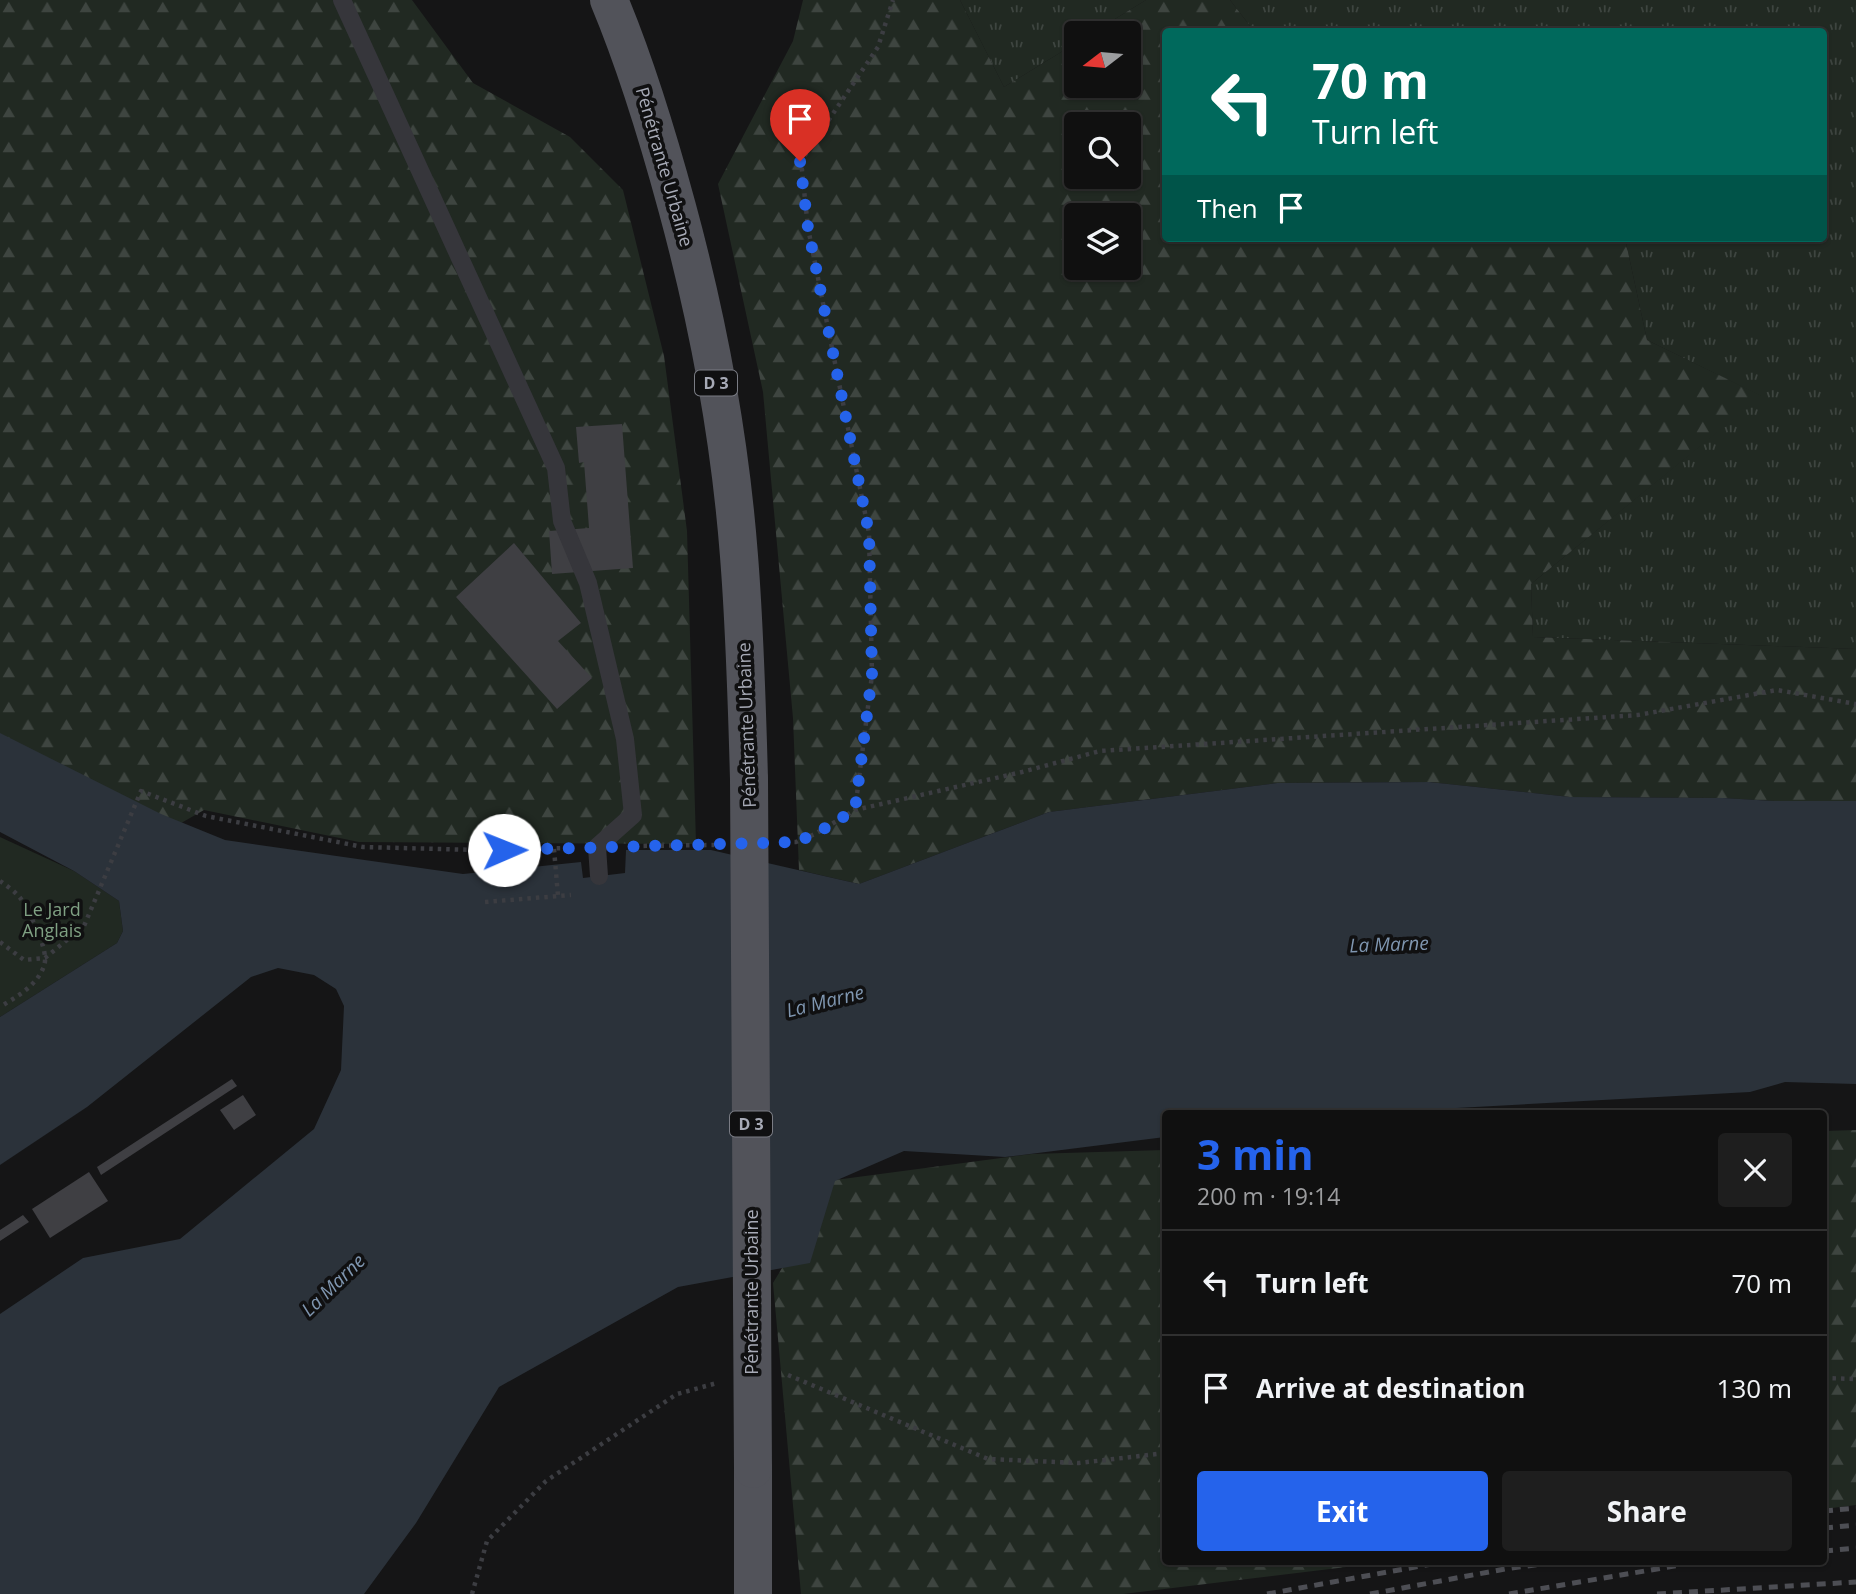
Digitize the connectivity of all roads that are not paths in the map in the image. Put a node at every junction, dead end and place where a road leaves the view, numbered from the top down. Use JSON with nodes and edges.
{"nodes":[{"id":1,"x":342,"y":0,"type":"edge"},
{"id":2,"x":609,"y":0,"type":"edge"},
{"id":3,"x":600,"y":876,"type":"dead end"},
{"id":4,"x":753,"y":1594,"type":"edge"}],
"edges":[{"from":1,"to":3,"type":"lane"},
{"from":2,"to":4,"type":"main road","name":"Pénétrante Urbaine","number":"D 3","bridge":true}]}
